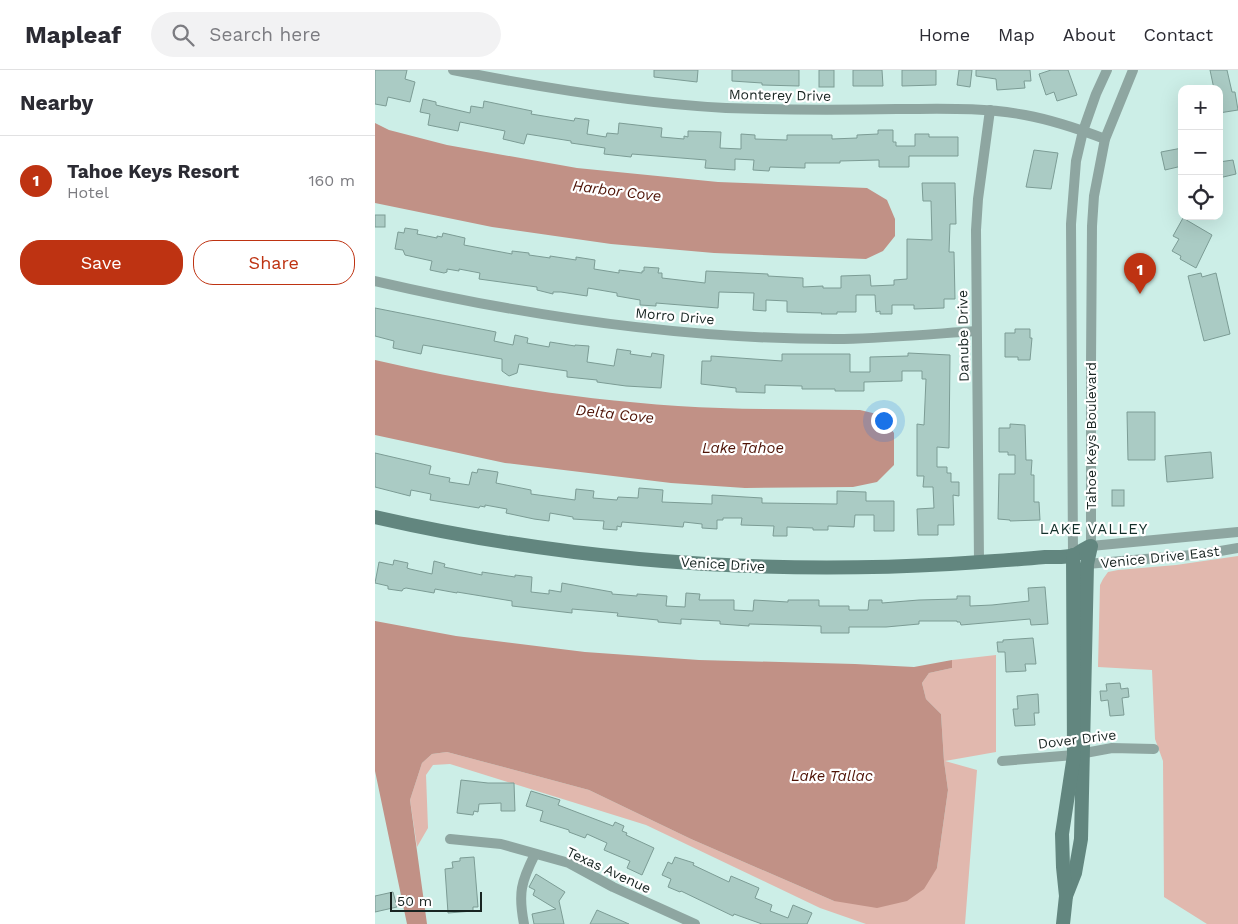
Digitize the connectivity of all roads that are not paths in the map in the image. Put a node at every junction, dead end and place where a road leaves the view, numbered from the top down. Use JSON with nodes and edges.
{"nodes":[{"id":1,"x":453,"y":70,"type":"edge"},
{"id":2,"x":1107,"y":70,"type":"edge"},
{"id":3,"x":1133,"y":70,"type":"edge"},
{"id":4,"x":990,"y":110,"type":"junction"},
{"id":5,"x":1083,"y":131,"type":"junction"},
{"id":6,"x":1105,"y":138,"type":"junction"},
{"id":7,"x":375,"y":281,"type":"edge"},
{"id":8,"x":976,"y":332,"type":"junction"},
{"id":9,"x":375,"y":517,"type":"edge"},
{"id":10,"x":1238,"y":532,"type":"edge"},
{"id":11,"x":1091,"y":546,"type":"junction"},
{"id":12,"x":1238,"y":548,"type":"edge"},
{"id":13,"x":1073,"y":555,"type":"junction"},
{"id":14,"x":979,"y":562,"type":"junction"},
{"id":15,"x":1087,"y":564,"type":"junction"},
{"id":16,"x":1154,"y":749,"type":"dead end"},
{"id":17,"x":1078,"y":754,"type":"junction"},
{"id":18,"x":1002,"y":761,"type":"dead end"},
{"id":19,"x":450,"y":839,"type":"dead end"},
{"id":20,"x":535,"y":854,"type":"junction"},
{"id":21,"x":1066,"y":896,"type":"junction"},
{"id":22,"x":523,"y":924,"type":"edge"},
{"id":23,"x":695,"y":924,"type":"edge"},
{"id":24,"x":1063,"y":924,"type":"edge"}],
"edges":[{"from":1,"to":4,"type":"street","name":"Monterey Drive"},
{"from":2,"to":5,"type":"street","name":"Tahoe Keys Boulevard"},
{"from":3,"to":6,"type":"street","name":"Tahoe Keys Boulevard"},
{"from":4,"to":5,"type":"street","name":"Monterey Drive"},
{"from":4,"to":8,"type":"street","name":"Danube Drive"},
{"from":5,"to":6,"type":"street","name":"Monterey Drive"},
{"from":5,"to":13,"type":"street","name":"Tahoe Keys Boulevard"},
{"from":6,"to":11,"type":"street","name":"Tahoe Keys Boulevard"},
{"from":7,"to":8,"type":"street","name":"Morro Drive"},
{"from":8,"to":14,"type":"street","name":"Danube Drive"},
{"from":9,"to":14,"type":"street","name":"Venice Drive"},
{"from":10,"to":11,"type":"street","name":"Venice Drive East"},
{"from":11,"to":13,"type":"street","name":"Venice Drive East"},
{"from":11,"to":15,"type":"street","name":"Tahoe Keys Boulevard"},
{"from":12,"to":15,"type":"street","name":"Venice Drive East"},
{"from":13,"to":14,"type":"street","name":"Venice Drive"},
{"from":13,"to":15,"type":"street","name":"Venice Drive East"},
{"from":13,"to":17,"type":"street","name":"Tahoe Keys Boulevard"},
{"from":15,"to":17,"type":"street","name":"Tahoe Keys Boulevard"},
{"from":16,"to":17,"type":"street","name":"Dover Drive"},
{"from":17,"to":18,"type":"street","name":"Dover Drive"},
{"from":17,"to":21,"type":"street","name":"Tahoe Keys Boulevard"},
{"from":17,"to":21,"type":"street","name":"Tahoe Keys Boulevard"},
{"from":19,"to":20,"type":"street","name":"Texas Avenue"},
{"from":20,"to":22,"type":"street"},
{"from":20,"to":23,"type":"street","name":"Texas Avenue"},
{"from":21,"to":24,"type":"street","name":"Tahoe Keys Boulevard"}]}
